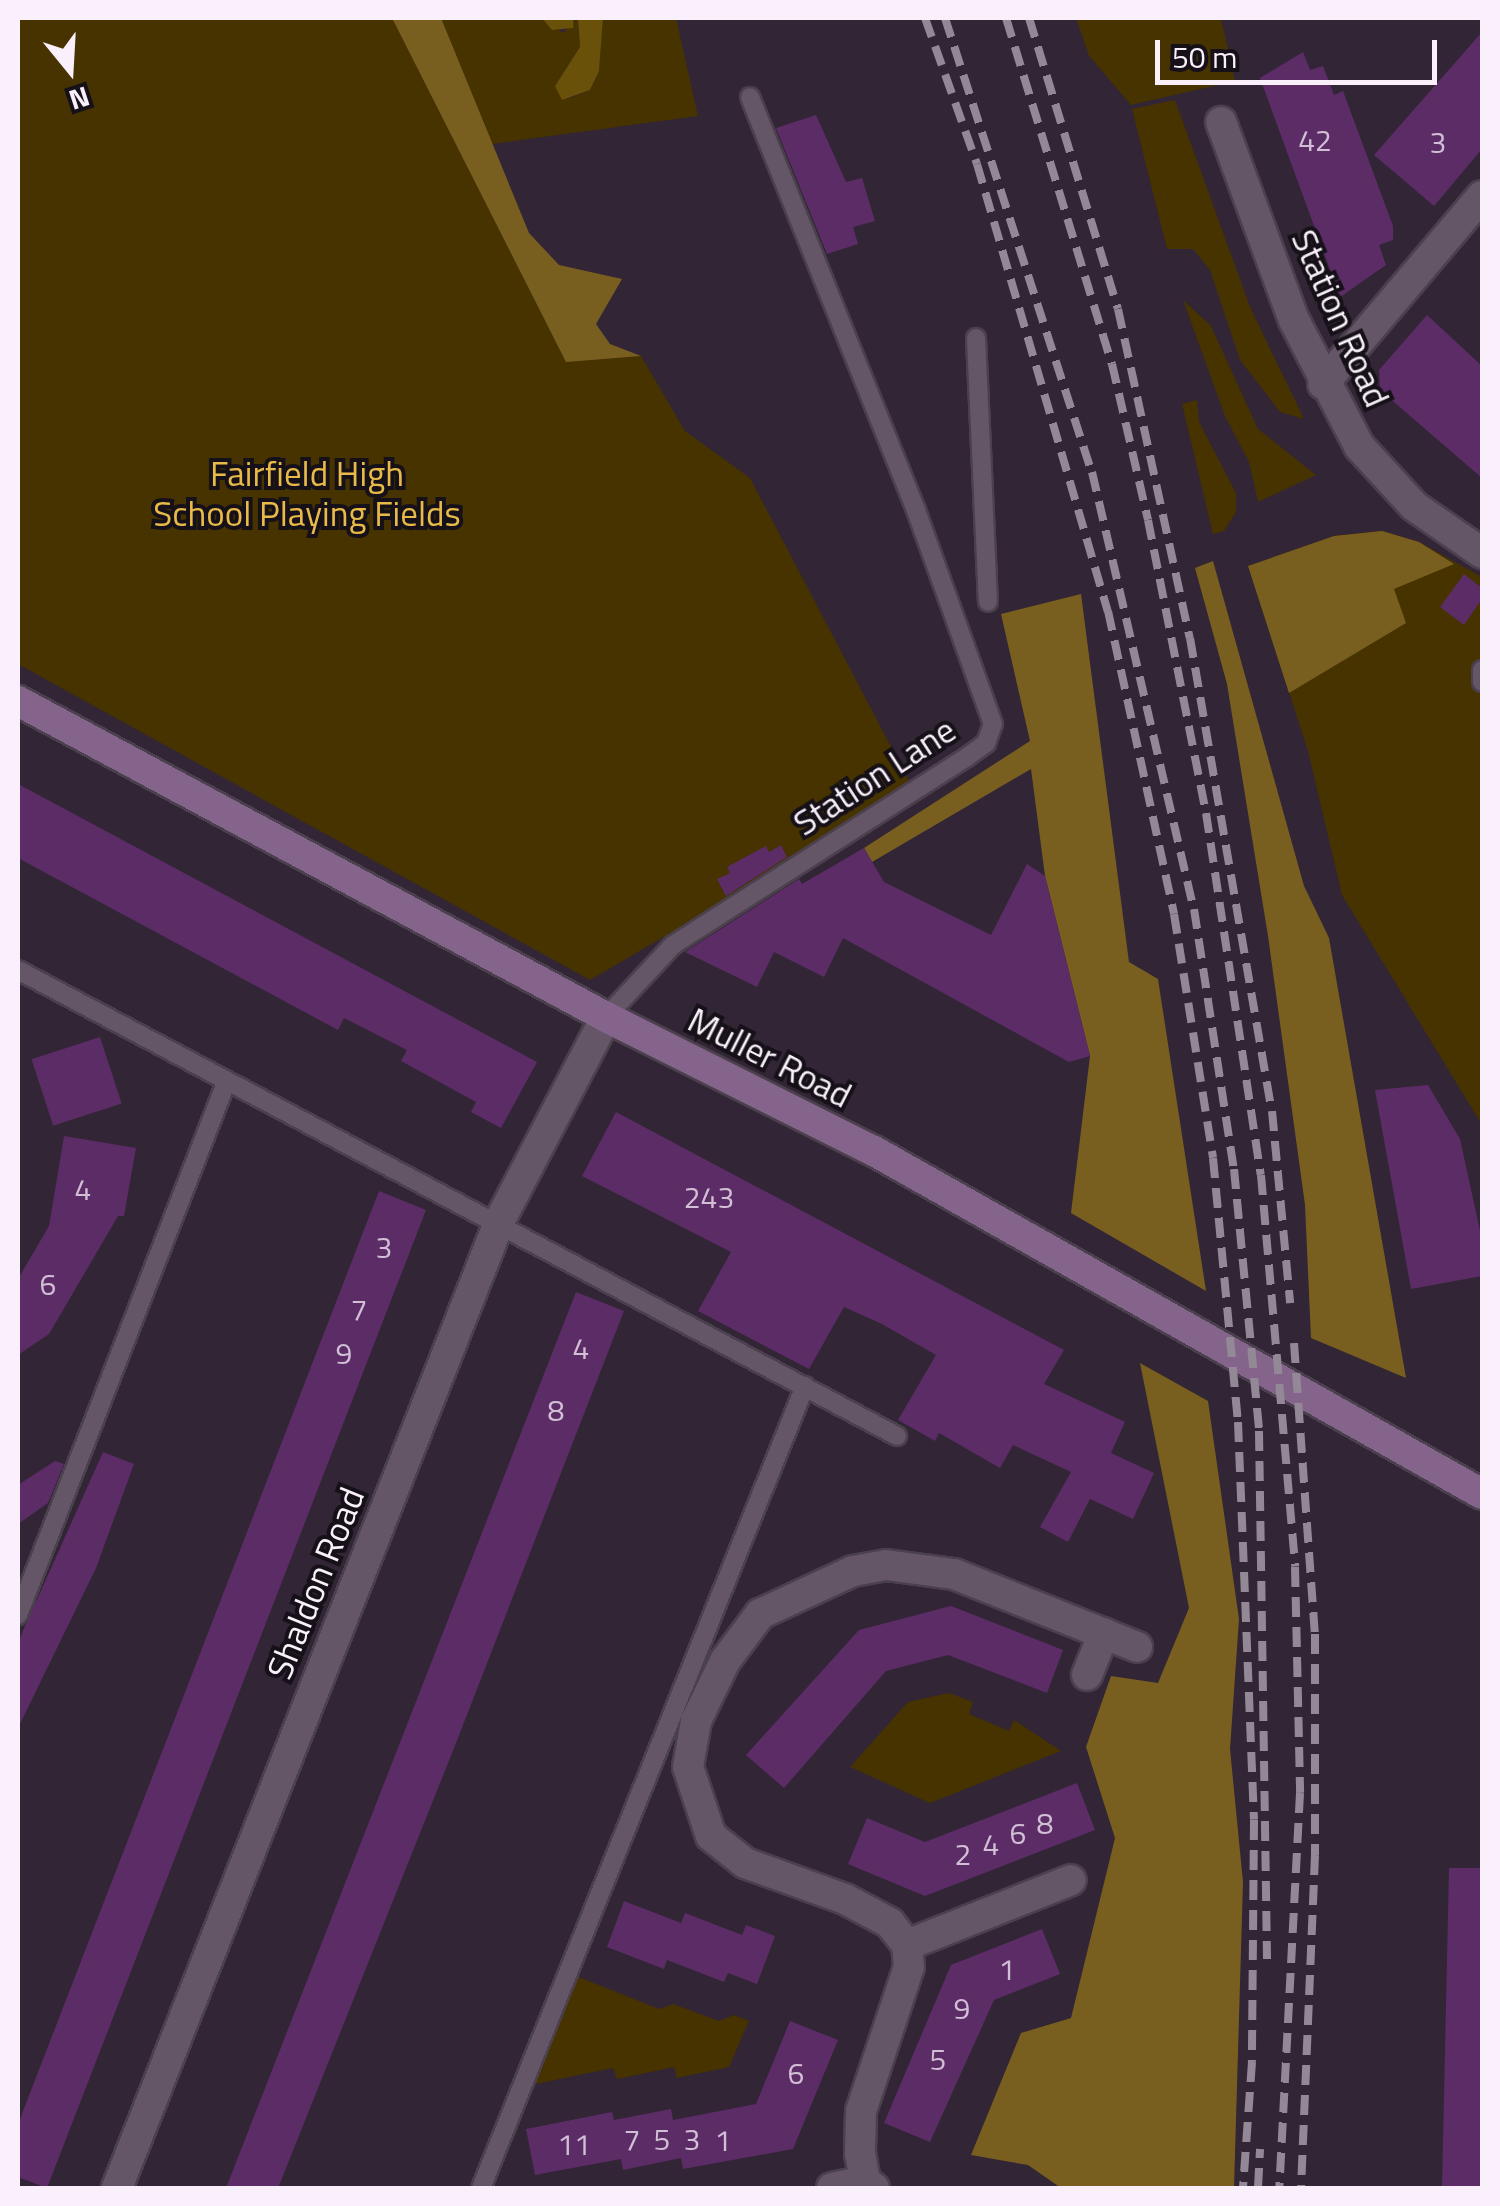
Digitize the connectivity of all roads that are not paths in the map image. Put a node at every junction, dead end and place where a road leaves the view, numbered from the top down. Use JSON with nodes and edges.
{"nodes":[{"id":1,"x":750,"y":97,"type":"dead end"},
{"id":2,"x":1221,"y":122,"type":"dead end"},
{"id":3,"x":1482,"y":196,"type":"edge"},
{"id":4,"x":976,"y":338,"type":"dead end"},
{"id":5,"x":1323,"y":384,"type":"junction"},
{"id":6,"x":1482,"y":552,"type":"edge"},
{"id":7,"x":988,"y":602,"type":"dead end"},
{"id":8,"x":1482,"y":670,"type":"edge"},
{"id":9,"x":1482,"y":682,"type":"edge"},
{"id":10,"x":18,"y":700,"type":"edge"},
{"id":11,"x":18,"y":970,"type":"edge"},
{"id":12,"x":606,"y":1017,"type":"junction"},
{"id":13,"x":226,"y":1083,"type":"junction"},
{"id":14,"x":500,"y":1220,"type":"junction"},
{"id":15,"x":805,"y":1386,"type":"junction"},
{"id":16,"x":897,"y":1436,"type":"dead end"},
{"id":17,"x":1482,"y":1494,"type":"edge"},
{"id":18,"x":20,"y":1602,"type":"edge"},
{"id":19,"x":1104,"y":1634,"type":"junction"},
{"id":20,"x":1137,"y":1646,"type":"dead end"},
{"id":21,"x":1087,"y":1675,"type":"dead end"},
{"id":22,"x":1071,"y":1880,"type":"dead end"},
{"id":23,"x":907,"y":1946,"type":"junction"},
{"id":24,"x":870,"y":2184,"type":"edge"},
{"id":25,"x":117,"y":2188,"type":"edge"},
{"id":26,"x":481,"y":2188,"type":"edge"},
{"id":27,"x":832,"y":2188,"type":"edge"}],
"edges":[{"from":1,"to":12,"type":"lane","name":"Station Lane"},
{"from":2,"to":5,"type":"street","name":"Station Road"},
{"from":3,"to":5,"type":"street"},
{"from":4,"to":7,"type":"lane"},
{"from":5,"to":6,"type":"street","name":"Station Road"},
{"from":8,"to":9,"type":"lane"},
{"from":10,"to":12,"type":"main road","name":"Muller Road"},
{"from":11,"to":13,"type":"lane"},
{"from":12,"to":14,"type":"street","name":"Shaldon Road"},
{"from":12,"to":17,"type":"main road","name":"Muller Road"},
{"from":13,"to":14,"type":"lane"},
{"from":13,"to":18,"type":"lane"},
{"from":14,"to":15,"type":"lane"},
{"from":14,"to":25,"type":"street","name":"Shaldon Road"},
{"from":15,"to":16,"type":"lane"},
{"from":15,"to":26,"type":"lane"},
{"from":19,"to":20,"type":"street"},
{"from":19,"to":21,"type":"street"},
{"from":19,"to":23,"type":"street"},
{"from":22,"to":23,"type":"street"},
{"from":23,"to":24,"type":"street"},
{"from":24,"to":27,"type":"street"}]}
